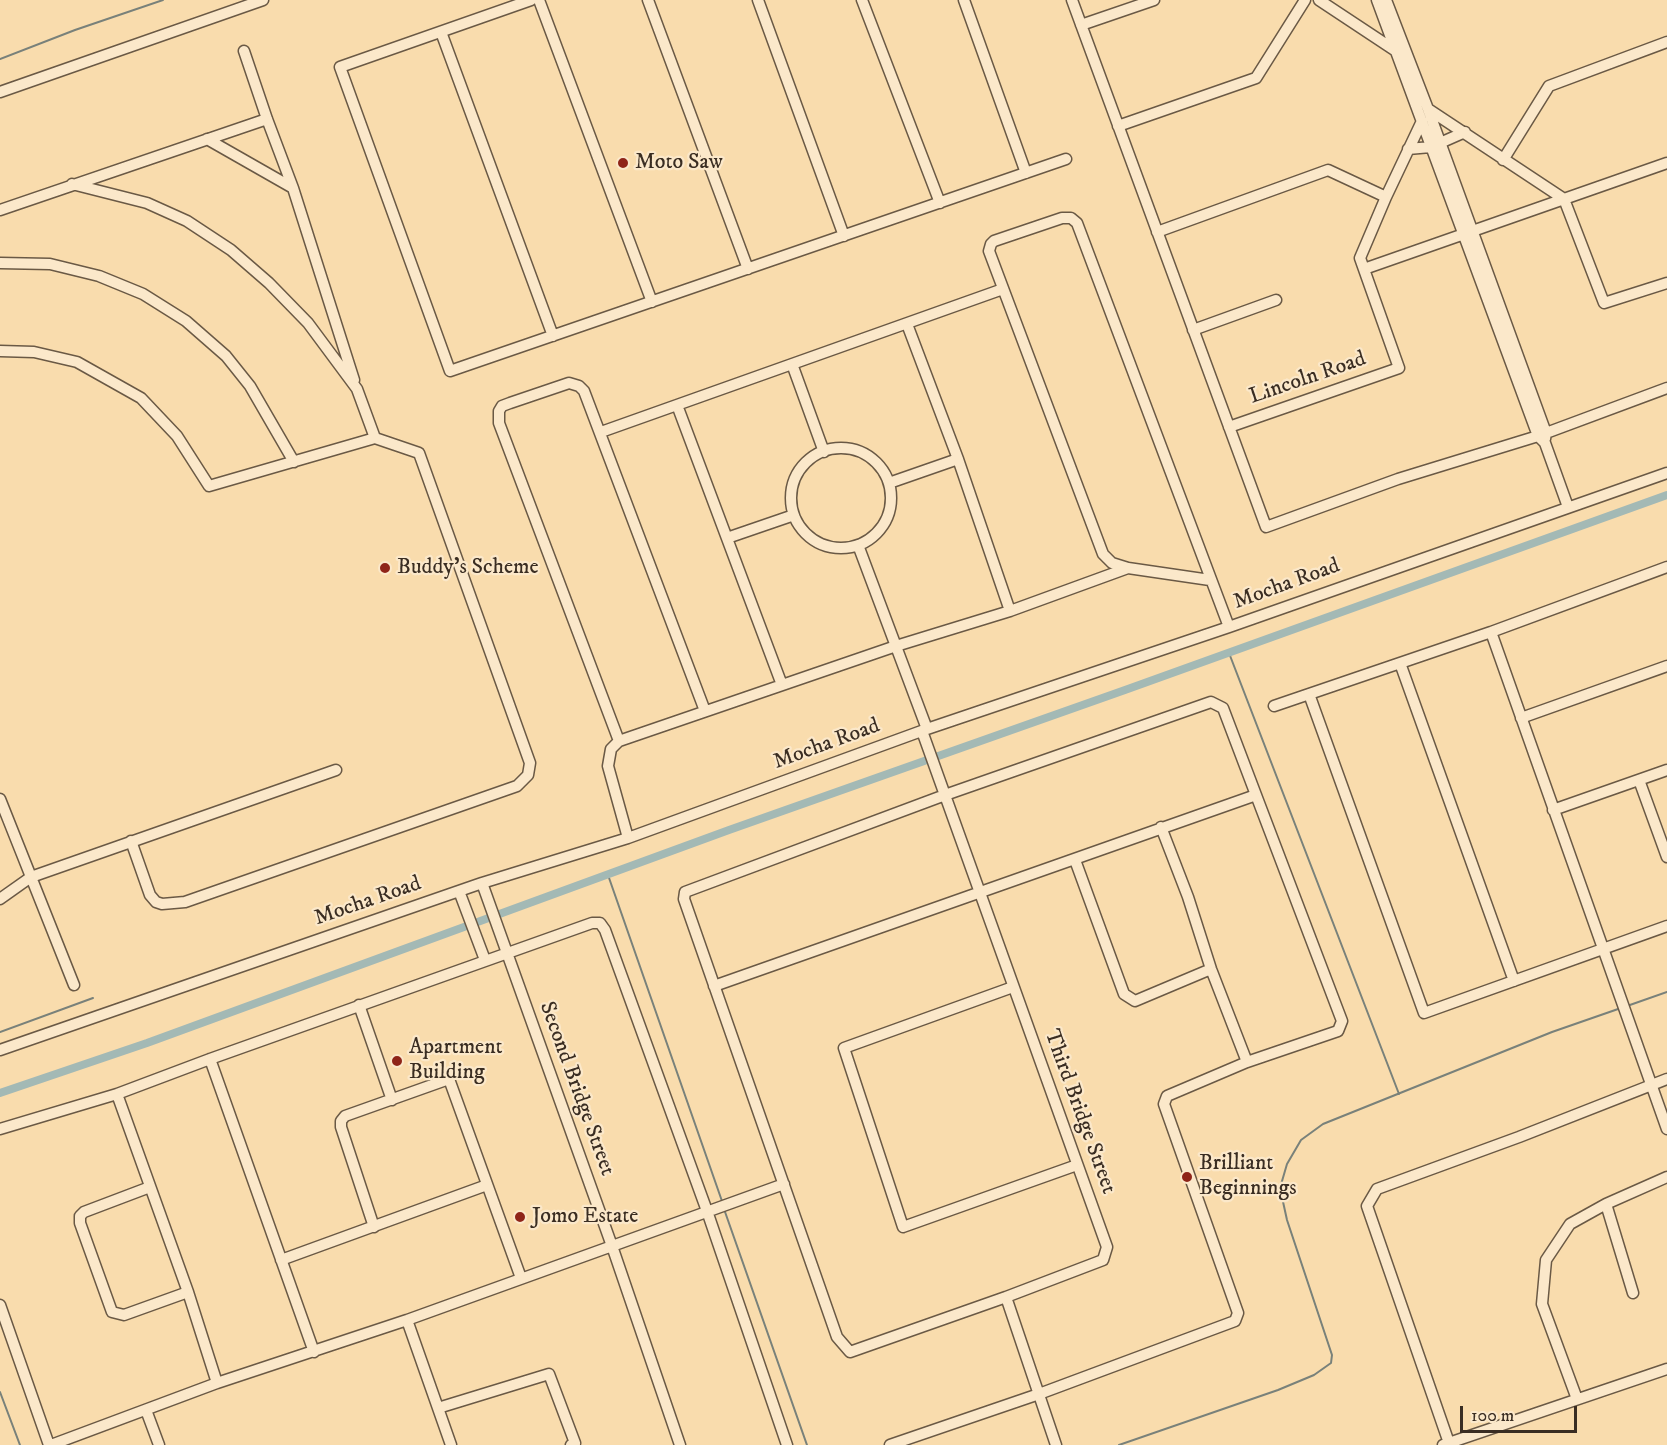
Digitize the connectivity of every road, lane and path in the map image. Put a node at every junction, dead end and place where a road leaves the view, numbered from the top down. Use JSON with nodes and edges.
{"nodes":[{"id":1,"x":245,"y":0,"type":"edge"},
{"id":2,"x":263,"y":0,"type":"edge"},
{"id":3,"x":531,"y":0,"type":"edge"},
{"id":4,"x":539,"y":0,"type":"edge"},
{"id":5,"x":648,"y":0,"type":"edge"},
{"id":6,"x":758,"y":0,"type":"edge"},
{"id":7,"x":862,"y":0,"type":"edge"},
{"id":8,"x":964,"y":0,"type":"edge"},
{"id":9,"x":1071,"y":0,"type":"edge"},
{"id":10,"x":1154,"y":0,"type":"edge"},
{"id":11,"x":1305,"y":0,"type":"edge"},
{"id":12,"x":1319,"y":0,"type":"edge"},
{"id":13,"x":1377,"y":0,"type":"edge"},
{"id":14,"x":1390,"y":3,"type":"edge"},
{"id":15,"x":1081,"y":24,"type":"junction"},
{"id":16,"x":441,"y":32,"type":"junction"},
{"id":17,"x":1667,"y":42,"type":"edge"},
{"id":18,"x":244,"y":51,"type":"dead end"},
{"id":19,"x":1396,"y":52,"type":"junction"},
{"id":20,"x":0,"y":85,"type":"edge"},
{"id":21,"x":0,"y":92,"type":"edge"},
{"id":22,"x":1428,"y":109,"type":"junction"},
{"id":23,"x":267,"y":119,"type":"junction"},
{"id":24,"x":1422,"y":122,"type":"junction"},
{"id":25,"x":1118,"y":126,"type":"junction"},
{"id":26,"x":1465,"y":132,"type":"junction"},
{"id":27,"x":207,"y":139,"type":"junction"},
{"id":28,"x":1436,"y":145,"type":"junction"},
{"id":29,"x":1408,"y":148,"type":"junction"},
{"id":30,"x":1066,"y":159,"type":"dead end"},
{"id":31,"x":1503,"y":160,"type":"junction"},
{"id":32,"x":1667,"y":163,"type":"edge"},
{"id":33,"x":1026,"y":173,"type":"junction"},
{"id":34,"x":72,"y":184,"type":"junction"},
{"id":35,"x":293,"y":188,"type":"junction"},
{"id":36,"x":1386,"y":197,"type":"junction"},
{"id":37,"x":1564,"y":199,"type":"junction"},
{"id":38,"x":940,"y":203,"type":"junction"},
{"id":39,"x":0,"y":210,"type":"edge"},
{"id":40,"x":1157,"y":232,"type":"junction"},
{"id":41,"x":1468,"y":233,"type":"junction"},
{"id":42,"x":844,"y":236,"type":"junction"},
{"id":43,"x":0,"y":263,"type":"edge"},
{"id":44,"x":748,"y":269,"type":"junction"},
{"id":45,"x":1364,"y":269,"type":"junction"},
{"id":46,"x":1667,"y":283,"type":"edge"},
{"id":47,"x":1003,"y":290,"type":"junction"},
{"id":48,"x":1276,"y":300,"type":"dead end"},
{"id":49,"x":652,"y":302,"type":"junction"},
{"id":50,"x":907,"y":324,"type":"junction"},
{"id":51,"x":1193,"y":330,"type":"junction"},
{"id":52,"x":553,"y":336,"type":"junction"},
{"id":53,"x":0,"y":351,"type":"edge"},
{"id":54,"x":792,"y":364,"type":"junction"},
{"id":55,"x":1667,"y":388,"type":"edge"},
{"id":56,"x":357,"y":389,"type":"junction"},
{"id":57,"x":677,"y":405,"type":"junction"},
{"id":58,"x":1229,"y":427,"type":"junction"},
{"id":59,"x":601,"y":432,"type":"junction"},
{"id":60,"x":1543,"y":437,"type":"junction"},
{"id":61,"x":375,"y":438,"type":"junction"},
{"id":62,"x":824,"y":452,"type":"junction"},
{"id":63,"x":958,"y":459,"type":"junction"},
{"id":64,"x":294,"y":462,"type":"junction"},
{"id":65,"x":1667,"y":473,"type":"edge"},
{"id":66,"x":889,"y":483,"type":"junction"},
{"id":67,"x":1568,"y":507,"type":"junction"},
{"id":68,"x":794,"y":515,"type":"junction"},
{"id":69,"x":727,"y":538,"type":"junction"},
{"id":70,"x":858,"y":545,"type":"junction"},
{"id":71,"x":1667,"y":567,"type":"edge"},
{"id":72,"x":1128,"y":568,"type":"junction"},
{"id":73,"x":1210,"y":580,"type":"junction"},
{"id":74,"x":1011,"y":611,"type":"junction"},
{"id":75,"x":1228,"y":627,"type":"junction"},
{"id":76,"x":1491,"y":632,"type":"junction"},
{"id":77,"x":896,"y":646,"type":"junction"},
{"id":78,"x":1400,"y":663,"type":"junction"},
{"id":79,"x":1667,"y":666,"type":"edge"},
{"id":80,"x":782,"y":685,"type":"junction"},
{"id":81,"x":1309,"y":694,"type":"junction"},
{"id":82,"x":1274,"y":706,"type":"dead end"},
{"id":83,"x":705,"y":711,"type":"junction"},
{"id":84,"x":1521,"y":718,"type":"junction"},
{"id":85,"x":924,"y":730,"type":"junction"},
{"id":86,"x":619,"y":741,"type":"junction"},
{"id":87,"x":336,"y":770,"type":"dead end"},
{"id":88,"x":1667,"y":770,"type":"edge"},
{"id":89,"x":1639,"y":780,"type":"junction"},
{"id":90,"x":945,"y":795,"type":"junction"},
{"id":91,"x":1256,"y":795,"type":"junction"},
{"id":92,"x":1,"y":803,"type":"edge"},
{"id":93,"x":1553,"y":810,"type":"junction"},
{"id":94,"x":1161,"y":827,"type":"junction"},
{"id":95,"x":628,"y":838,"type":"junction"},
{"id":96,"x":131,"y":841,"type":"junction"},
{"id":97,"x":1667,"y":857,"type":"edge"},
{"id":98,"x":1075,"y":860,"type":"junction"},
{"id":99,"x":31,"y":877,"type":"junction"},
{"id":100,"x":482,"y":883,"type":"junction"},
{"id":101,"x":459,"y":891,"type":"junction"},
{"id":102,"x":980,"y":892,"type":"junction"},
{"id":103,"x":0,"y":899,"type":"edge"},
{"id":104,"x":1667,"y":926,"type":"edge"},
{"id":105,"x":1602,"y":949,"type":"junction"},
{"id":106,"x":507,"y":953,"type":"junction"},
{"id":107,"x":485,"y":960,"type":"junction"},
{"id":108,"x":1211,"y":969,"type":"junction"},
{"id":109,"x":1514,"y":981,"type":"junction"},
{"id":110,"x":74,"y":985,"type":"dead end"},
{"id":111,"x":714,"y":986,"type":"junction"},
{"id":112,"x":1013,"y":987,"type":"junction"},
{"id":113,"x":359,"y":1005,"type":"junction"},
{"id":114,"x":0,"y":1050,"type":"edge"},
{"id":115,"x":210,"y":1059,"type":"junction"},
{"id":116,"x":1247,"y":1062,"type":"junction"},
{"id":117,"x":1667,"y":1079,"type":"edge"},
{"id":118,"x":1651,"y":1085,"type":"junction"},
{"id":119,"x":117,"y":1094,"type":"junction"},
{"id":120,"x":392,"y":1100,"type":"junction"},
{"id":121,"x":0,"y":1129,"type":"edge"},
{"id":122,"x":1667,"y":1130,"type":"edge"},
{"id":123,"x":1077,"y":1165,"type":"junction"},
{"id":124,"x":1667,"y":1177,"type":"edge"},
{"id":125,"x":784,"y":1184,"type":"junction"},
{"id":126,"x":487,"y":1185,"type":"junction"},
{"id":127,"x":150,"y":1187,"type":"junction"},
{"id":128,"x":1606,"y":1204,"type":"junction"},
{"id":129,"x":712,"y":1209,"type":"junction"},
{"id":130,"x":374,"y":1227,"type":"junction"},
{"id":131,"x":612,"y":1246,"type":"junction"},
{"id":132,"x":281,"y":1260,"type":"junction"},
{"id":133,"x":521,"y":1278,"type":"junction"},
{"id":134,"x":188,"y":1292,"type":"junction"},
{"id":135,"x":1633,"y":1293,"type":"dead end"},
{"id":136,"x":1013,"y":1294,"type":"junction"},
{"id":137,"x":0,"y":1305,"type":"edge"},
{"id":138,"x":407,"y":1320,"type":"junction"},
{"id":139,"x":314,"y":1352,"type":"junction"},
{"id":140,"x":1667,"y":1369,"type":"edge"},
{"id":141,"x":217,"y":1383,"type":"junction"},
{"id":142,"x":1039,"y":1394,"type":"junction"},
{"id":143,"x":1577,"y":1400,"type":"junction"},
{"id":144,"x":438,"y":1408,"type":"junction"},
{"id":145,"x":146,"y":1410,"type":"junction"},
{"id":146,"x":1446,"y":1444,"type":"edge"},
{"id":147,"x":50,"y":1445,"type":"edge"},
{"id":148,"x":159,"y":1445,"type":"edge"},
{"id":149,"x":452,"y":1445,"type":"edge"},
{"id":150,"x":571,"y":1445,"type":"edge"},
{"id":151,"x":680,"y":1445,"type":"edge"},
{"id":152,"x":788,"y":1445,"type":"edge"},
{"id":153,"x":890,"y":1445,"type":"edge"},
{"id":154,"x":1056,"y":1445,"type":"edge"}],
"edges":[{"from":1,"to":20,"type":"street"},
{"from":2,"to":21,"type":"street"},
{"from":3,"to":16,"type":"street"},
{"from":4,"to":49,"type":"street"},
{"from":5,"to":44,"type":"street"},
{"from":6,"to":42,"type":"street"},
{"from":7,"to":38,"type":"street"},
{"from":8,"to":33,"type":"street"},
{"from":9,"to":15,"type":"street"},
{"from":10,"to":15,"type":"street"},
{"from":11,"to":25,"type":"street"},
{"from":12,"to":19,"type":"street"},
{"from":13,"to":19,"type":"street"},
{"from":14,"to":22,"type":"street"},
{"from":15,"to":25,"type":"street"},
{"from":16,"to":52,"type":"street"},
{"from":16,"to":52,"type":"street"},
{"from":17,"to":31,"type":"street"},
{"from":18,"to":23,"type":"street"},
{"from":19,"to":24,"type":"street"},
{"from":22,"to":26,"type":"street"},
{"from":22,"to":28,"type":"street"},
{"from":23,"to":27,"type":"street"},
{"from":23,"to":35,"type":"street"},
{"from":24,"to":28,"type":"street"},
{"from":24,"to":29,"type":"street"},
{"from":25,"to":40,"type":"street"},
{"from":26,"to":28,"type":"street"},
{"from":26,"to":31,"type":"street"},
{"from":27,"to":34,"type":"street"},
{"from":27,"to":35,"type":"street"},
{"from":28,"to":29,"type":"street"},
{"from":28,"to":41,"type":"street"},
{"from":29,"to":36,"type":"street"},
{"from":30,"to":33,"type":"street"},
{"from":31,"to":37,"type":"street"},
{"from":32,"to":37,"type":"street"},
{"from":33,"to":38,"type":"street"},
{"from":34,"to":39,"type":"street"},
{"from":34,"to":56,"type":"street"},
{"from":35,"to":56,"type":"street"},
{"from":36,"to":40,"type":"street"},
{"from":36,"to":45,"type":"street"},
{"from":37,"to":41,"type":"street"},
{"from":37,"to":46,"type":"street"},
{"from":38,"to":42,"type":"street"},
{"from":40,"to":51,"type":"street"},
{"from":41,"to":45,"type":"street"},
{"from":41,"to":60,"type":"street"},
{"from":42,"to":44,"type":"street"},
{"from":43,"to":64,"type":"street"},
{"from":44,"to":49,"type":"street"},
{"from":45,"to":58,"type":"street","name":"Lincoln Road"},
{"from":47,"to":50,"type":"street"},
{"from":47,"to":72,"type":"street"},
{"from":47,"to":73,"type":"street"},
{"from":48,"to":51,"type":"street"},
{"from":49,"to":52,"type":"street"},
{"from":50,"to":54,"type":"street"},
{"from":50,"to":63,"type":"street"},
{"from":51,"to":58,"type":"street"},
{"from":53,"to":64,"type":"street"},
{"from":54,"to":57,"type":"street"},
{"from":54,"to":62,"type":"street"},
{"from":55,"to":60,"type":"street"},
{"from":56,"to":61,"type":"street"},
{"from":57,"to":59,"type":"street"},
{"from":57,"to":69,"type":"street"},
{"from":58,"to":60,"type":"street"},
{"from":59,"to":83,"type":"street"},
{"from":59,"to":86,"type":"street"},
{"from":60,"to":67,"type":"street"},
{"from":61,"to":64,"type":"street"},
{"from":61,"to":96,"type":"street"},
{"from":62,"to":66,"type":"street"},
{"from":62,"to":68,"type":"street"},
{"from":63,"to":66,"type":"street"},
{"from":63,"to":74,"type":"street"},
{"from":65,"to":67,"type":"street","name":"Mocha Road"},
{"from":66,"to":70,"type":"street"},
{"from":67,"to":75,"type":"street","name":"Mocha Road"},
{"from":68,"to":69,"type":"street"},
{"from":68,"to":70,"type":"street"},
{"from":69,"to":80,"type":"street"},
{"from":70,"to":77,"type":"street","name":"Third Bridge Street"},
{"from":71,"to":76,"type":"street"},
{"from":72,"to":73,"type":"street"},
{"from":72,"to":74,"type":"street"},
{"from":73,"to":75,"type":"street"},
{"from":74,"to":77,"type":"street"},
{"from":75,"to":85,"type":"street","name":"Mocha Road"},
{"from":76,"to":78,"type":"street"},
{"from":76,"to":84,"type":"street"},
{"from":77,"to":80,"type":"street"},
{"from":77,"to":85,"type":"street","name":"Third Bridge Street"},
{"from":78,"to":81,"type":"street"},
{"from":78,"to":109,"type":"street"},
{"from":79,"to":84,"type":"street"},
{"from":80,"to":83,"type":"street"},
{"from":81,"to":82,"type":"street"},
{"from":81,"to":109,"type":"street"},
{"from":83,"to":86,"type":"street"},
{"from":84,"to":93,"type":"street"},
{"from":85,"to":90,"type":"street","name":"Third Bridge Street"},
{"from":85,"to":95,"type":"street","name":"Mocha Road"},
{"from":86,"to":95,"type":"street"},
{"from":87,"to":96,"type":"street"},
{"from":88,"to":89,"type":"street"},
{"from":89,"to":93,"type":"street"},
{"from":89,"to":97,"type":"street"},
{"from":90,"to":91,"type":"street"},
{"from":90,"to":102,"type":"street","name":"Third Bridge Street"},
{"from":90,"to":111,"type":"street"},
{"from":91,"to":94,"type":"street"},
{"from":91,"to":116,"type":"street"},
{"from":92,"to":99,"type":"street"},
{"from":93,"to":105,"type":"street"},
{"from":94,"to":98,"type":"street"},
{"from":94,"to":108,"type":"street"},
{"from":95,"to":100,"type":"street","name":"Mocha Road"},
{"from":96,"to":99,"type":"street"},
{"from":98,"to":102,"type":"street"},
{"from":98,"to":108,"type":"street"},
{"from":99,"to":103,"type":"street"},
{"from":99,"to":110,"type":"street"},
{"from":100,"to":101,"type":"street","name":"Mocha Road"},
{"from":100,"to":106,"type":"street","name":"Second Bridge Street"},
{"from":101,"to":107,"type":"street"},
{"from":101,"to":114,"type":"street","name":"Mocha Road"},
{"from":102,"to":111,"type":"street"},
{"from":102,"to":112,"type":"street","name":"Third Bridge Street"},
{"from":104,"to":105,"type":"street"},
{"from":105,"to":109,"type":"street"},
{"from":105,"to":118,"type":"street"},
{"from":106,"to":107,"type":"street"},
{"from":106,"to":129,"type":"street"},
{"from":106,"to":131,"type":"street","name":"Second Bridge Street"},
{"from":107,"to":113,"type":"street"},
{"from":108,"to":116,"type":"street"},
{"from":111,"to":125,"type":"street"},
{"from":112,"to":123,"type":"street","name":"Third Bridge Street"},
{"from":112,"to":123,"type":"street"},
{"from":113,"to":115,"type":"street"},
{"from":113,"to":120,"type":"street"},
{"from":115,"to":119,"type":"street"},
{"from":115,"to":132,"type":"street"},
{"from":116,"to":142,"type":"street"},
{"from":117,"to":118,"type":"street"},
{"from":118,"to":122,"type":"street"},
{"from":118,"to":146,"type":"street"},
{"from":119,"to":121,"type":"street"},
{"from":119,"to":127,"type":"street"},
{"from":120,"to":126,"type":"street"},
{"from":120,"to":130,"type":"street"},
{"from":123,"to":136,"type":"street","name":"Third Bridge Street"},
{"from":124,"to":128,"type":"street"},
{"from":125,"to":129,"type":"street"},
{"from":125,"to":136,"type":"street"},
{"from":126,"to":130,"type":"street"},
{"from":126,"to":133,"type":"street"},
{"from":127,"to":134,"type":"street"},
{"from":127,"to":134,"type":"street"},
{"from":128,"to":135,"type":"street"},
{"from":128,"to":143,"type":"street"},
{"from":129,"to":131,"type":"street"},
{"from":129,"to":152,"type":"street"},
{"from":130,"to":132,"type":"street"},
{"from":131,"to":133,"type":"street"},
{"from":131,"to":151,"type":"street","name":"Second Bridge Street"},
{"from":132,"to":139,"type":"street"},
{"from":133,"to":138,"type":"street"},
{"from":134,"to":141,"type":"street"},
{"from":136,"to":142,"type":"street"},
{"from":137,"to":147,"type":"street"},
{"from":138,"to":139,"type":"street"},
{"from":138,"to":144,"type":"street"},
{"from":139,"to":141,"type":"street"},
{"from":140,"to":143,"type":"street"},
{"from":141,"to":145,"type":"street"},
{"from":142,"to":153,"type":"street"},
{"from":142,"to":154,"type":"street"},
{"from":143,"to":146,"type":"street"},
{"from":144,"to":149,"type":"street"},
{"from":144,"to":150,"type":"street"},
{"from":145,"to":147,"type":"street"},
{"from":145,"to":148,"type":"street"}]}
